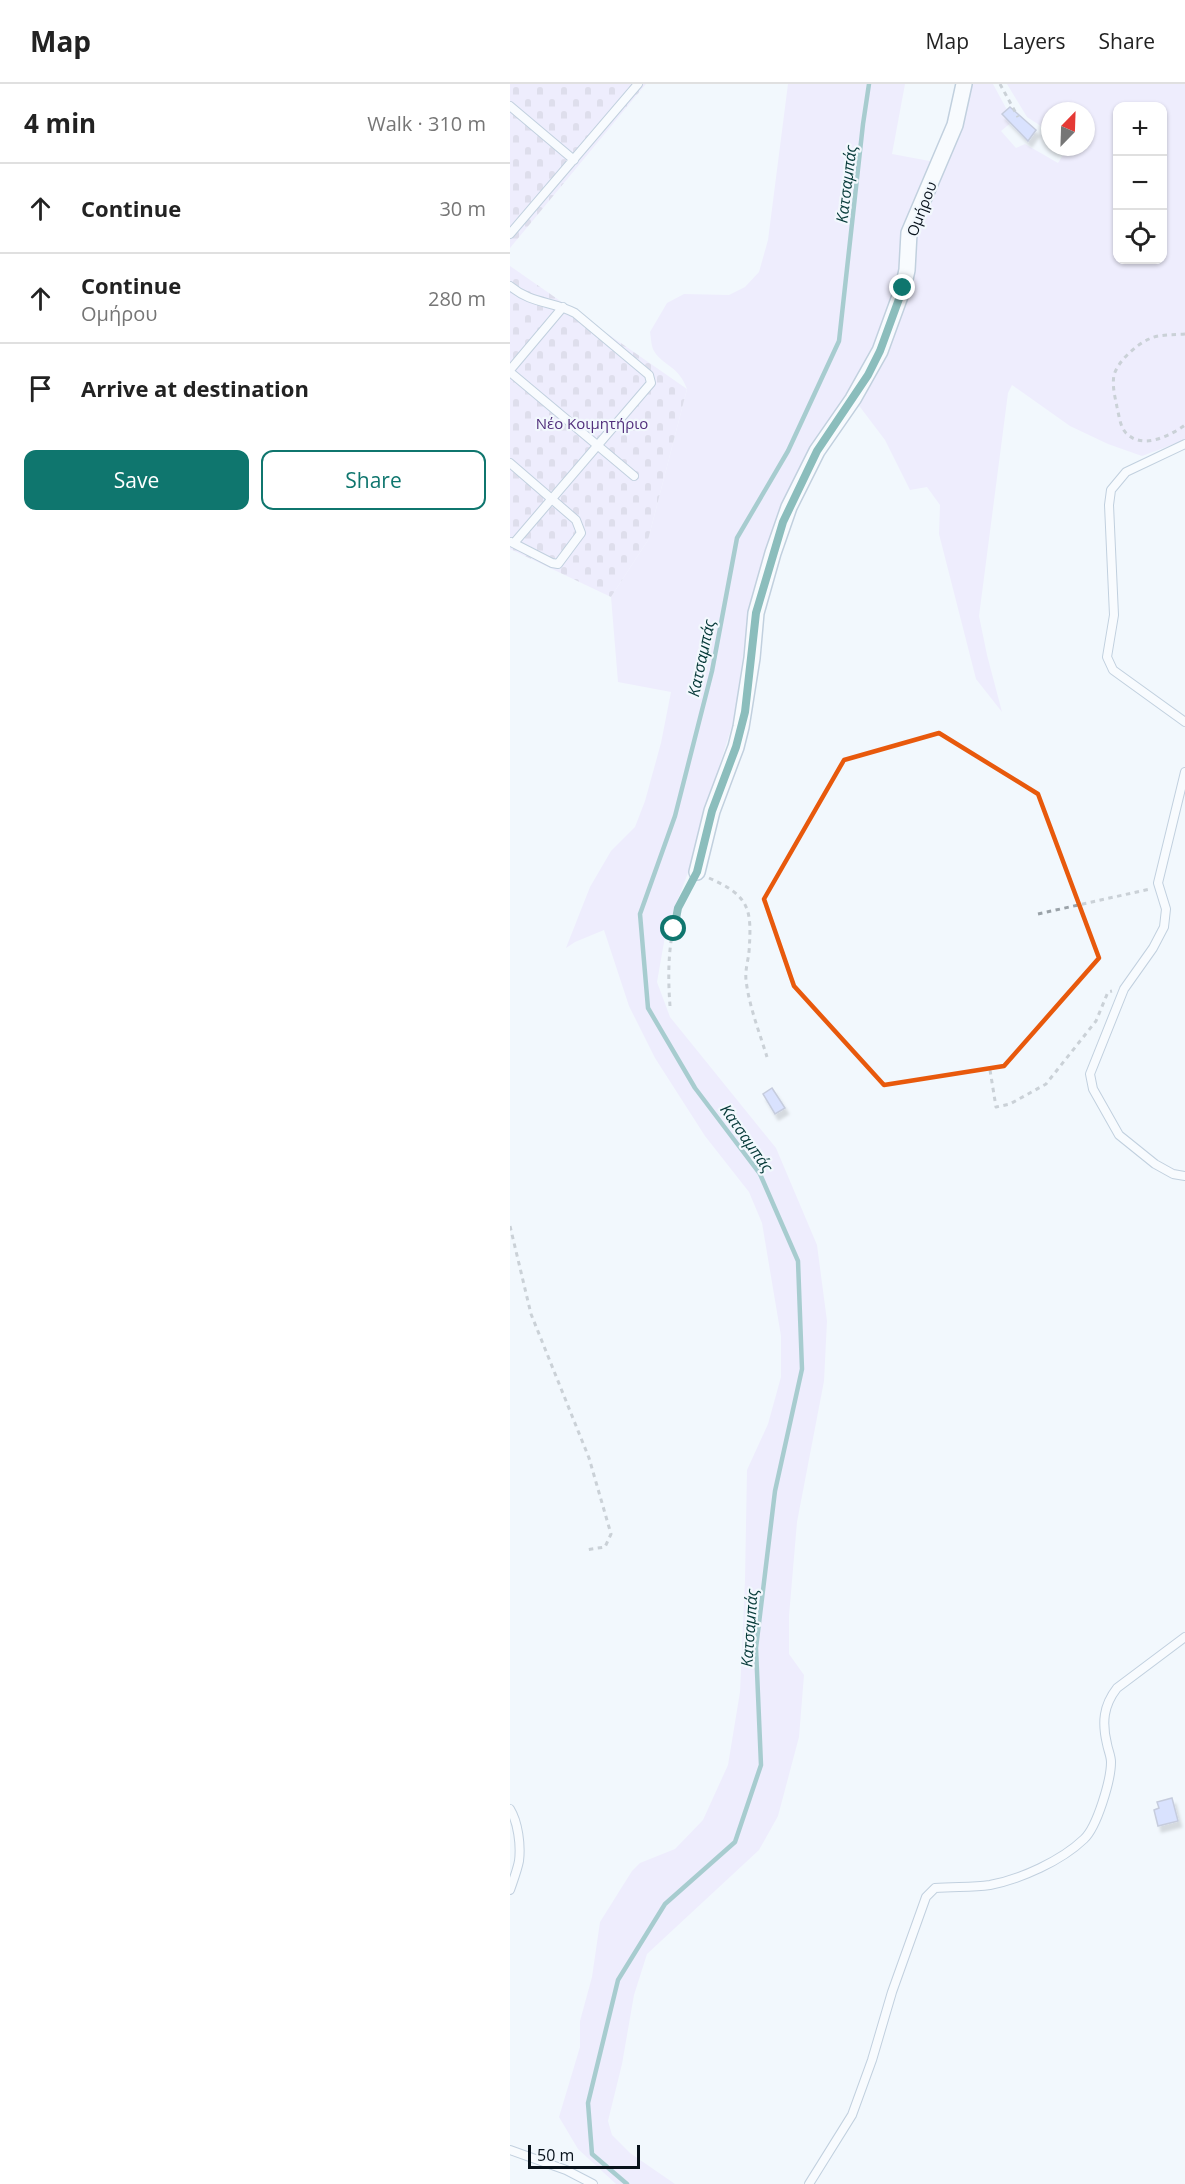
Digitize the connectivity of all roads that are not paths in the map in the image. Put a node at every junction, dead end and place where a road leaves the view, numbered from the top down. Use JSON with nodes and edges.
{"nodes":[{"id":1,"x":638,"y":84,"type":"edge"},
{"id":2,"x":964,"y":84,"type":"edge"},
{"id":3,"x":510,"y":106,"type":"edge"},
{"id":4,"x":574,"y":160,"type":"junction"},
{"id":5,"x":510,"y":234,"type":"edge"},
{"id":6,"x":510,"y":286,"type":"edge"},
{"id":7,"x":563,"y":307,"type":"junction"},
{"id":8,"x":510,"y":371,"type":"edge"},
{"id":9,"x":1185,"y":444,"type":"edge"},
{"id":10,"x":599,"y":446,"type":"junction"},
{"id":11,"x":510,"y":463,"type":"edge"},
{"id":12,"x":634,"y":476,"type":"dead end"},
{"id":13,"x":553,"y":500,"type":"junction"},
{"id":14,"x":512,"y":542,"type":"edge"},
{"id":15,"x":1185,"y":722,"type":"edge"},
{"id":16,"x":1185,"y":772,"type":"edge"},
{"id":17,"x":697,"y":872,"type":"road end"},
{"id":18,"x":1185,"y":1176,"type":"edge"},
{"id":19,"x":1185,"y":1637,"type":"edge"},
{"id":20,"x":510,"y":1809,"type":"edge"},
{"id":21,"x":510,"y":1890,"type":"edge"},
{"id":22,"x":510,"y":2150,"type":"edge"},
{"id":23,"x":594,"y":2184,"type":"edge"},
{"id":24,"x":809,"y":2184,"type":"edge"}],
"edges":[{"from":1,"to":4,"type":"lane"},
{"from":2,"to":17,"type":"street","name":"Ομήρου"},
{"from":3,"to":4,"type":"lane"},
{"from":4,"to":5,"type":"lane"},
{"from":6,"to":7,"type":"lane"},
{"from":7,"to":8,"type":"lane"},
{"from":7,"to":10,"type":"lane"},
{"from":8,"to":10,"type":"lane"},
{"from":9,"to":15,"type":"lane"},
{"from":10,"to":12,"type":"lane"},
{"from":10,"to":13,"type":"lane"},
{"from":11,"to":13,"type":"lane"},
{"from":13,"to":14,"type":"lane"},
{"from":13,"to":14,"type":"lane"},
{"from":16,"to":18,"type":"lane"},
{"from":19,"to":24,"type":"lane"},
{"from":20,"to":21,"type":"lane"},
{"from":22,"to":23,"type":"lane"}]}
